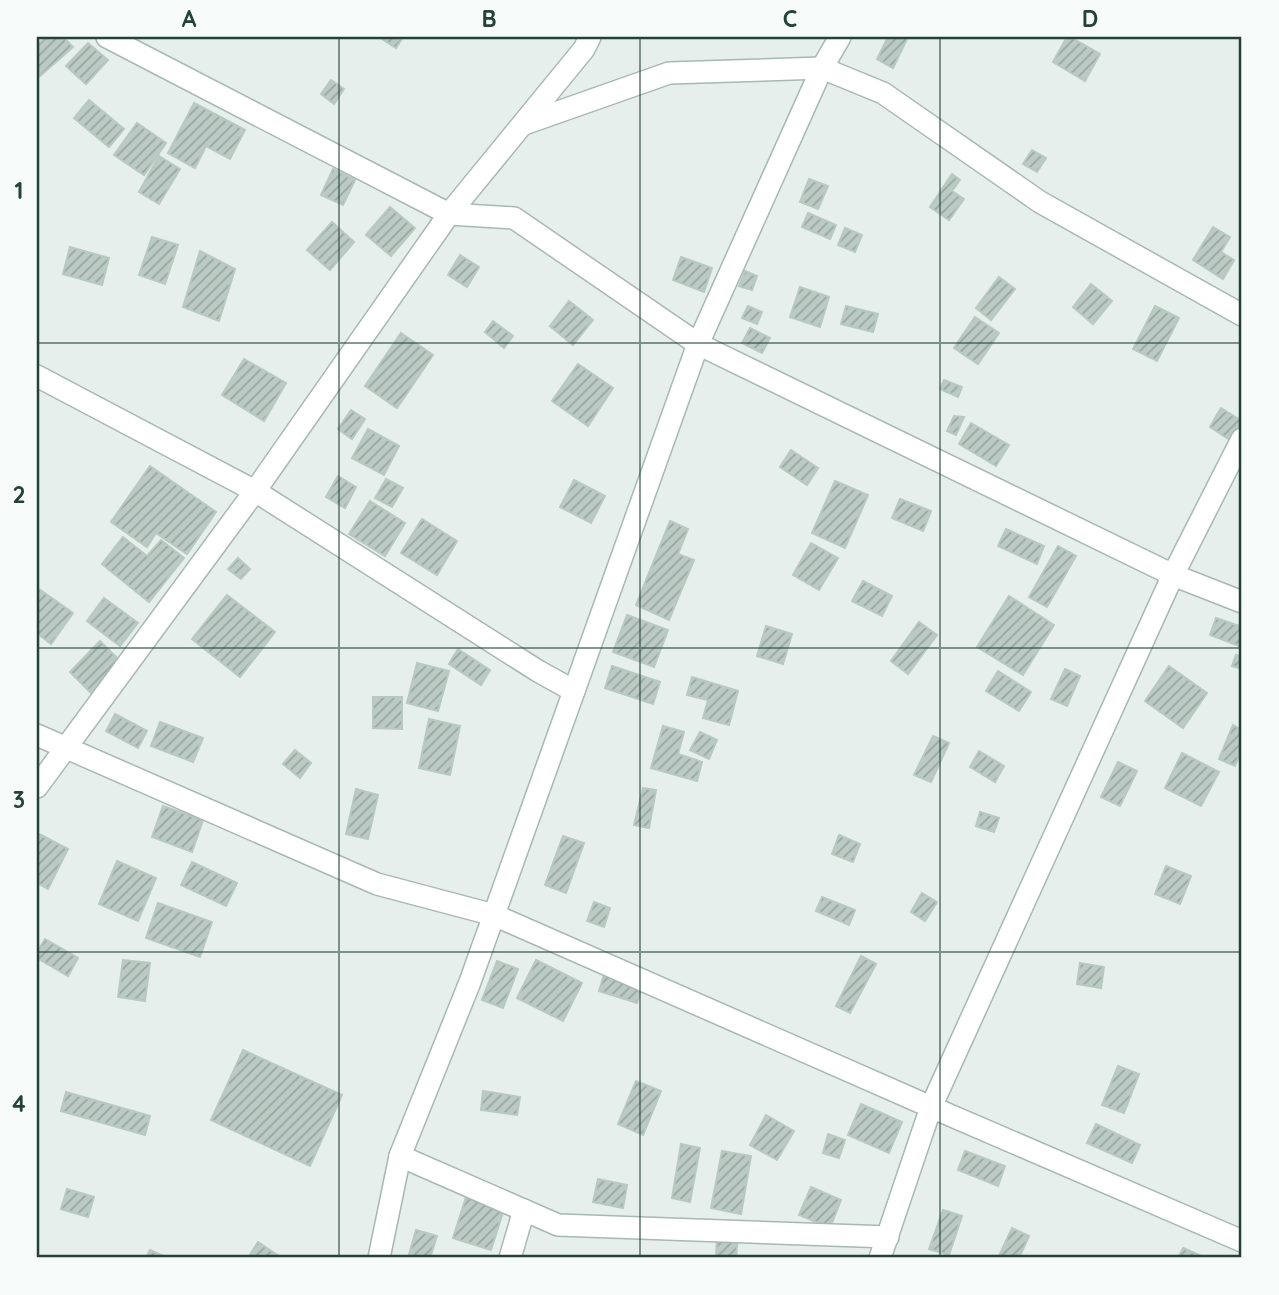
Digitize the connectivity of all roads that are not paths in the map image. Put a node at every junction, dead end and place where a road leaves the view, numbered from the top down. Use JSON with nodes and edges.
{"nodes":[{"id":1,"x":107,"y":37,"type":"edge"},
{"id":2,"x":590,"y":37,"type":"edge"},
{"id":3,"x":840,"y":37,"type":"edge"},
{"id":4,"x":822,"y":68,"type":"junction"},
{"id":5,"x":522,"y":125,"type":"junction"},
{"id":6,"x":449,"y":214,"type":"junction"},
{"id":7,"x":1242,"y":315,"type":"edge"},
{"id":8,"x":698,"y":344,"type":"junction"},
{"id":9,"x":37,"y":376,"type":"edge"},
{"id":10,"x":1242,"y":439,"type":"edge"},
{"id":11,"x":255,"y":491,"type":"junction"},
{"id":12,"x":1173,"y":575,"type":"junction"},
{"id":13,"x":1242,"y":602,"type":"edge"},
{"id":14,"x":574,"y":691,"type":"junction"},
{"id":15,"x":37,"y":734,"type":"edge"},
{"id":16,"x":66,"y":746,"type":"junction"},
{"id":17,"x":37,"y":787,"type":"edge"},
{"id":18,"x":494,"y":915,"type":"junction"},
{"id":19,"x":931,"y":1107,"type":"junction"},
{"id":20,"x":400,"y":1156,"type":"junction"},
{"id":21,"x":524,"y":1210,"type":"junction"},
{"id":22,"x":888,"y":1237,"type":"junction"},
{"id":23,"x":1242,"y":1241,"type":"edge"},
{"id":24,"x":379,"y":1258,"type":"edge"},
{"id":25,"x":510,"y":1258,"type":"edge"},
{"id":26,"x":880,"y":1258,"type":"edge"}],
"edges":[{"from":1,"to":6,"type":"street"},
{"from":2,"to":5,"type":"street"},
{"from":3,"to":4,"type":"street"},
{"from":4,"to":5,"type":"street"},
{"from":4,"to":7,"type":"street"},
{"from":4,"to":8,"type":"street"},
{"from":5,"to":6,"type":"street"},
{"from":6,"to":8,"type":"street"},
{"from":6,"to":11,"type":"street"},
{"from":8,"to":12,"type":"street"},
{"from":8,"to":14,"type":"street"},
{"from":9,"to":11,"type":"street"},
{"from":10,"to":12,"type":"street"},
{"from":11,"to":14,"type":"street"},
{"from":11,"to":16,"type":"street"},
{"from":12,"to":13,"type":"street"},
{"from":12,"to":19,"type":"street"},
{"from":14,"to":18,"type":"street"},
{"from":15,"to":16,"type":"street"},
{"from":16,"to":17,"type":"street"},
{"from":16,"to":18,"type":"street"},
{"from":18,"to":19,"type":"street"},
{"from":18,"to":20,"type":"street"},
{"from":19,"to":22,"type":"street"},
{"from":19,"to":23,"type":"street"},
{"from":20,"to":21,"type":"street"},
{"from":20,"to":24,"type":"street"},
{"from":21,"to":22,"type":"street"},
{"from":21,"to":25,"type":"street"},
{"from":22,"to":26,"type":"street"}]}
